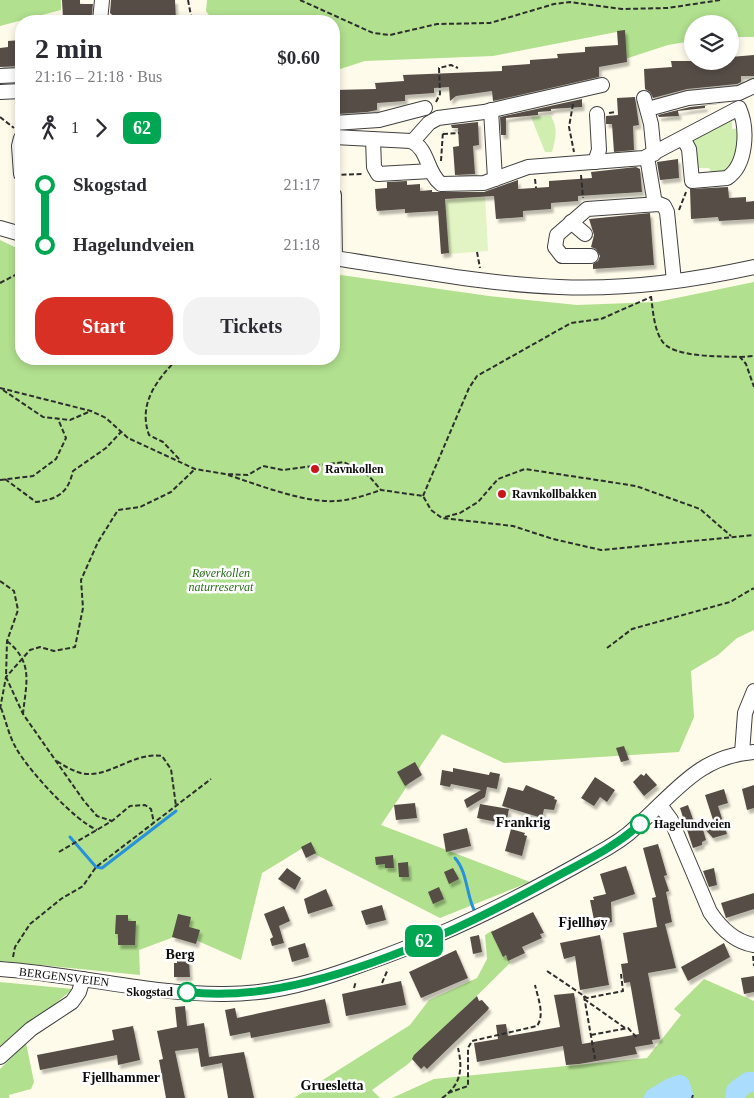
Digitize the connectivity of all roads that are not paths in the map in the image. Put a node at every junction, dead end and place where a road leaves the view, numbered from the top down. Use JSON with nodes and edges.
{"nodes":[{"id":1,"x":102,"y":0,"type":"edge"},
{"id":2,"x":101,"y":15,"type":"edge"},
{"id":3,"x":15,"y":75,"type":"edge"},
{"id":4,"x":0,"y":76,"type":"edge"},
{"id":5,"x":602,"y":85,"type":"dead end"},
{"id":6,"x":754,"y":86,"type":"edge"},
{"id":7,"x":15,"y":91,"type":"edge"},
{"id":8,"x":0,"y":92,"type":"edge"},
{"id":9,"x":425,"y":108,"type":"road end"},
{"id":10,"x":491,"y":110,"type":"junction"},
{"id":11,"x":597,"y":114,"type":"dead end"},
{"id":12,"x":340,"y":123,"type":"edge"},
{"id":13,"x":340,"y":137,"type":"edge"},
{"id":14,"x":683,"y":138,"type":"junction"},
{"id":15,"x":372,"y":139,"type":"junction"},
{"id":16,"x":413,"y":141,"type":"junction"},
{"id":17,"x":650,"y":155,"type":"junction"},
{"id":18,"x":595,"y":162,"type":"junction"},
{"id":19,"x":431,"y":171,"type":"junction"},
{"id":20,"x":495,"y":179,"type":"junction"},
{"id":21,"x":655,"y":204,"type":"junction"},
{"id":22,"x":571,"y":222,"type":"junction"},
{"id":23,"x":0,"y":228,"type":"edge"},
{"id":24,"x":15,"y":232,"type":"edge"},
{"id":25,"x":584,"y":234,"type":"dead end"},
{"id":26,"x":591,"y":256,"type":"dead end"},
{"id":27,"x":340,"y":259,"type":"edge"},
{"id":28,"x":754,"y":267,"type":"edge"},
{"id":29,"x":674,"y":281,"type":"junction"},
{"id":30,"x":754,"y":691,"type":"edge"},
{"id":31,"x":748,"y":752,"type":"edge"},
{"id":32,"x":660,"y":805,"type":"junction"},
{"id":33,"x":753,"y":949,"type":"edge"},
{"id":34,"x":6,"y":967,"type":"edge"},
{"id":35,"x":83,"y":979,"type":"junction"},
{"id":36,"x":0,"y":1057,"type":"edge"}],
"edges":[{"from":1,"to":2,"type":"street"},
{"from":3,"to":4,"type":"street"},
{"from":5,"to":10,"type":"street"},
{"from":6,"to":17,"type":"street"},
{"from":7,"to":8,"type":"street"},
{"from":9,"to":12,"type":"street"},
{"from":10,"to":16,"type":"street"},
{"from":10,"to":20,"type":"street"},
{"from":11,"to":18,"type":"street"},
{"from":13,"to":15,"type":"street"},
{"from":14,"to":14,"type":"street"},
{"from":14,"to":17,"type":"street"},
{"from":15,"to":16,"type":"street"},
{"from":15,"to":19,"type":"street"},
{"from":16,"to":19,"type":"street"},
{"from":17,"to":18,"type":"street"},
{"from":17,"to":21,"type":"street"},
{"from":18,"to":20,"type":"street"},
{"from":19,"to":20,"type":"street"},
{"from":21,"to":22,"type":"street"},
{"from":21,"to":29,"type":"street"},
{"from":22,"to":25,"type":"street"},
{"from":22,"to":26,"type":"street"},
{"from":23,"to":24,"type":"street"},
{"from":27,"to":29,"type":"street"},
{"from":28,"to":29,"type":"street"},
{"from":30,"to":31,"type":"street"},
{"from":31,"to":32,"type":"street","name":"BERGENSVEIEN"},
{"from":32,"to":33,"type":"street"},
{"from":32,"to":35,"type":"street","name":"BERGENSVEIEN"},
{"from":34,"to":35,"type":"street","name":"BERGENSVEIEN"},
{"from":35,"to":36,"type":"street"}]}
